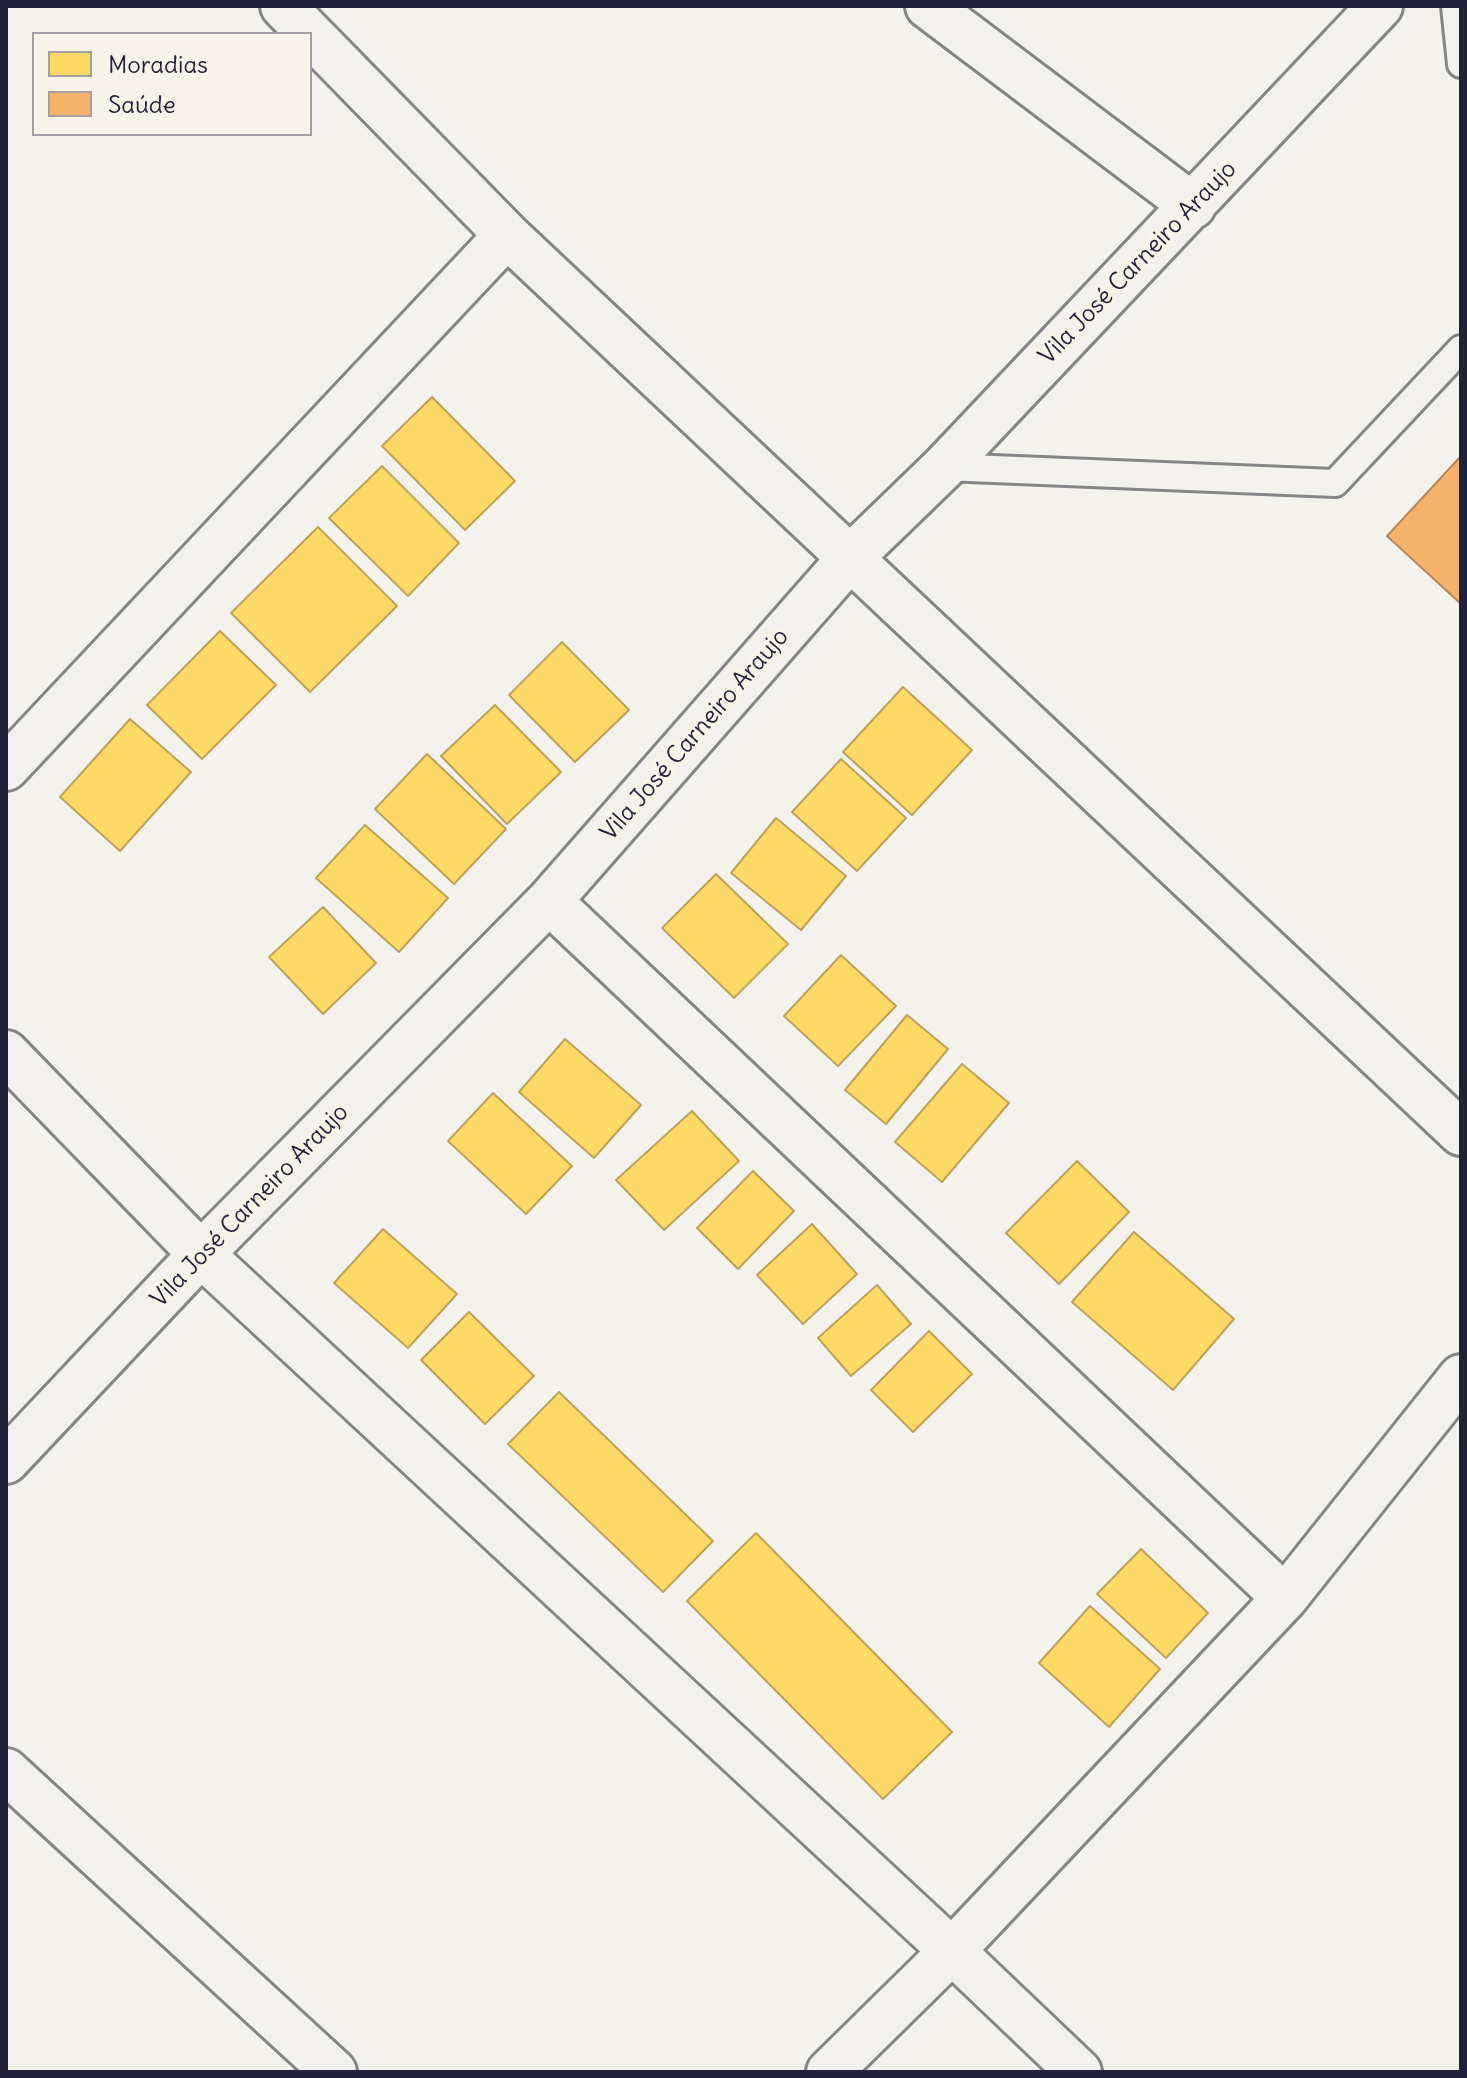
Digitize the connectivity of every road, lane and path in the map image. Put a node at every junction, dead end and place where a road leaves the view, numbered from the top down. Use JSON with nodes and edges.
{"nodes":[{"id":1,"x":283,"y":6,"type":"edge"},
{"id":2,"x":928,"y":6,"type":"edge"},
{"id":3,"x":1380,"y":6,"type":"edge"},
{"id":4,"x":1455,"y":6,"type":"edge"},
{"id":5,"x":308,"y":32,"type":"edge"},
{"id":6,"x":312,"y":36,"type":"edge"},
{"id":7,"x":1461,"y":64,"type":"edge"},
{"id":8,"x":1193,"y":206,"type":"junction"},
{"id":9,"x":507,"y":235,"type":"junction"},
{"id":10,"x":1461,"y":349,"type":"edge"},
{"id":11,"x":944,"y":467,"type":"junction"},
{"id":12,"x":850,"y":558,"type":"junction"},
{"id":13,"x":6,"y":768,"type":"edge"},
{"id":14,"x":549,"y":901,"type":"junction"},
{"id":15,"x":6,"y":1053,"type":"edge"},
{"id":16,"x":1461,"y":1133,"type":"edge"},
{"id":17,"x":201,"y":1254,"type":"junction"},
{"id":18,"x":1461,"y":1377,"type":"edge"},
{"id":19,"x":6,"y":1461,"type":"edge"},
{"id":20,"x":1285,"y":1598,"type":"junction"},
{"id":21,"x":6,"y":1771,"type":"edge"},
{"id":22,"x":952,"y":1951,"type":"junction"},
{"id":23,"x":334,"y":2072,"type":"edge"},
{"id":24,"x":829,"y":2072,"type":"edge"},
{"id":25,"x":1079,"y":2072,"type":"edge"}],
"edges":[{"from":1,"to":5,"type":"street"},
{"from":2,"to":8,"type":"street"},
{"from":3,"to":8,"type":"street","name":"Vila José Carneiro Araujo"},
{"from":4,"to":7,"type":"lane"},
{"from":6,"to":9,"type":"street"},
{"from":8,"to":11,"type":"street","name":"Vila José Carneiro Araujo"},
{"from":9,"to":12,"type":"street"},
{"from":9,"to":13,"type":"street"},
{"from":10,"to":11,"type":"lane"},
{"from":11,"to":12,"type":"street","name":"Vila José Carneiro Araujo"},
{"from":12,"to":14,"type":"street","name":"Vila José Carneiro Araujo"},
{"from":12,"to":16,"type":"street"},
{"from":14,"to":17,"type":"street","name":"Vila José Carneiro Araujo"},
{"from":14,"to":20,"type":"street"},
{"from":15,"to":17,"type":"street"},
{"from":17,"to":19,"type":"street","name":"Vila José Carneiro Araujo"},
{"from":17,"to":22,"type":"street"},
{"from":18,"to":20,"type":"street"},
{"from":20,"to":22,"type":"street"},
{"from":21,"to":23,"type":"street"},
{"from":22,"to":24,"type":"street"},
{"from":22,"to":25,"type":"street"}]}
